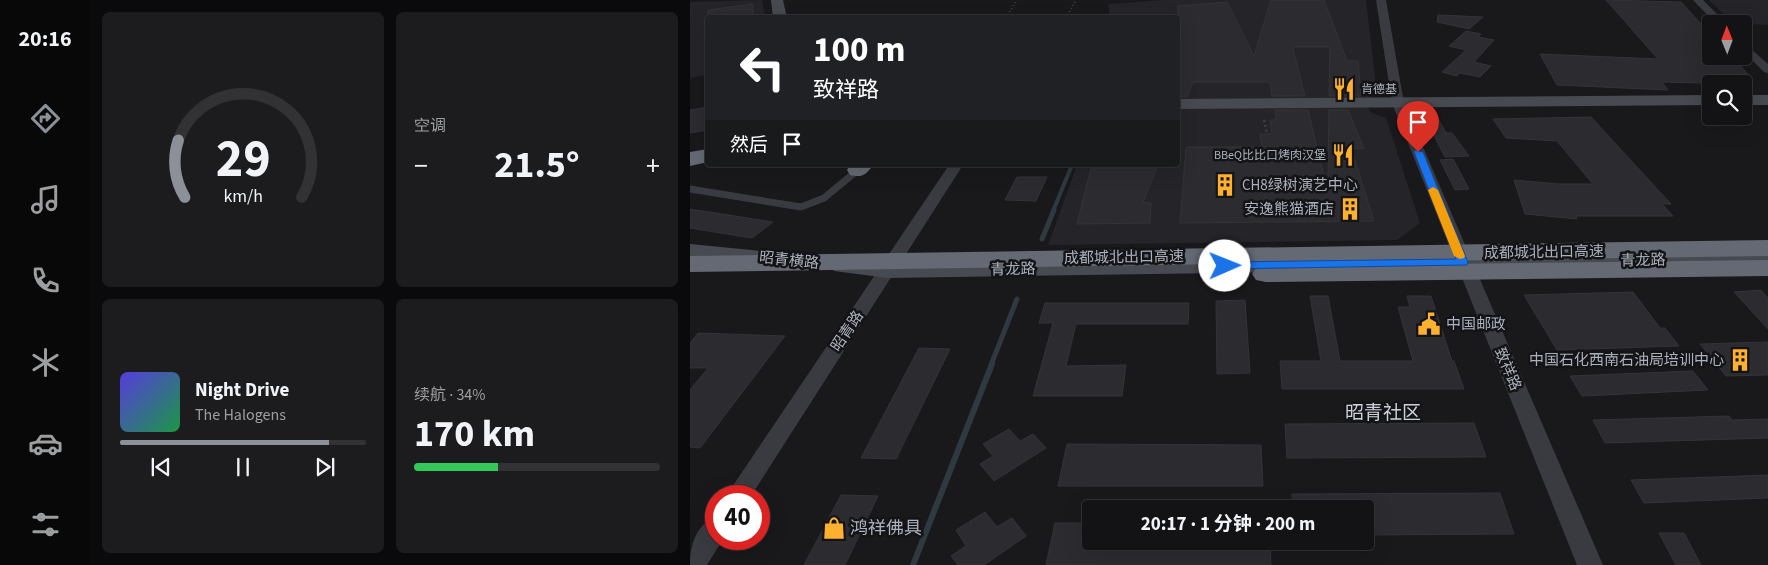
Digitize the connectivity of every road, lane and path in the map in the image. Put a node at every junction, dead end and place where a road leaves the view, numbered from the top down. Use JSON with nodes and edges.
{"nodes":[{"id":1,"x":777,"y":0,"type":"edge"},
{"id":2,"x":1017,"y":0,"type":"edge"},
{"id":3,"x":1076,"y":0,"type":"edge"},
{"id":4,"x":1380,"y":0,"type":"edge"},
{"id":5,"x":1698,"y":0,"type":"edge"},
{"id":6,"x":780,"y":15,"type":"edge"},
{"id":7,"x":1008,"y":15,"type":"edge"},
{"id":8,"x":1068,"y":15,"type":"edge"},
{"id":9,"x":1713,"y":15,"type":"edge"},
{"id":10,"x":1752,"y":54,"type":"edge"},
{"id":11,"x":1768,"y":70,"type":"edge"},
{"id":12,"x":1702,"y":100,"type":"edge"},
{"id":13,"x":1752,"y":100,"type":"edge"},
{"id":14,"x":1768,"y":100,"type":"edge"},
{"id":15,"x":1398,"y":102,"type":"junction"},
{"id":16,"x":1180,"y":104,"type":"edge"},
{"id":17,"x":1264,"y":120,"type":"dead end"},
{"id":18,"x":1267,"y":134,"type":"dead end"},
{"id":19,"x":705,"y":156,"type":"edge"},
{"id":20,"x":690,"y":159,"type":"edge"},
{"id":21,"x":955,"y":167,"type":"edge"},
{"id":22,"x":860,"y":168,"type":"edge"},
{"id":23,"x":690,"y":189,"type":"edge"},
{"id":24,"x":1768,"y":248,"type":"edge"},
{"id":25,"x":1768,"y":258,"type":"edge"},
{"id":26,"x":1463,"y":262,"type":"junction"},
{"id":27,"x":693,"y":264,"type":"edge"},
{"id":28,"x":1768,"y":268,"type":"edge"},
{"id":29,"x":888,"y":270,"type":"junction"},
{"id":30,"x":745,"y":485,"type":"edge"},
{"id":31,"x":705,"y":545,"type":"edge"},
{"id":32,"x":692,"y":565,"type":"edge"},
{"id":33,"x":1590,"y":565,"type":"edge"}],
"edges":[{"from":1,"to":6,"type":"street"},
{"from":2,"to":7,"type":"path"},
{"from":3,"to":8,"type":"path"},
{"from":4,"to":15,"type":"street","name":"致祥路"},
{"from":5,"to":9,"type":"street"},
{"from":10,"to":11,"type":"street"},
{"from":12,"to":15,"type":"street"},
{"from":13,"to":14,"type":"street"},
{"from":15,"to":16,"type":"street"},
{"from":15,"to":26,"type":"street","name":"致祥路"},
{"from":17,"to":18,"type":"path"},
{"from":19,"to":20,"type":"highway"},
{"from":21,"to":29,"type":"street","name":"昭青路"},
{"from":22,"to":23,"type":"lane"},
{"from":24,"to":27,"type":"highway","name":"成都城北出口高速"},
{"from":25,"to":26,"type":"street","name":"青龙路"},
{"from":26,"to":29,"type":"street","name":"青龙路"},
{"from":26,"to":33,"type":"street","name":"致祥路"},
{"from":27,"to":28,"type":"highway","name":"成都城北出口高速"},
{"from":27,"to":29,"type":"street","name":"昭青横路"},
{"from":29,"to":30,"type":"street","name":"昭青路"},
{"from":31,"to":32,"type":"street"}]}
